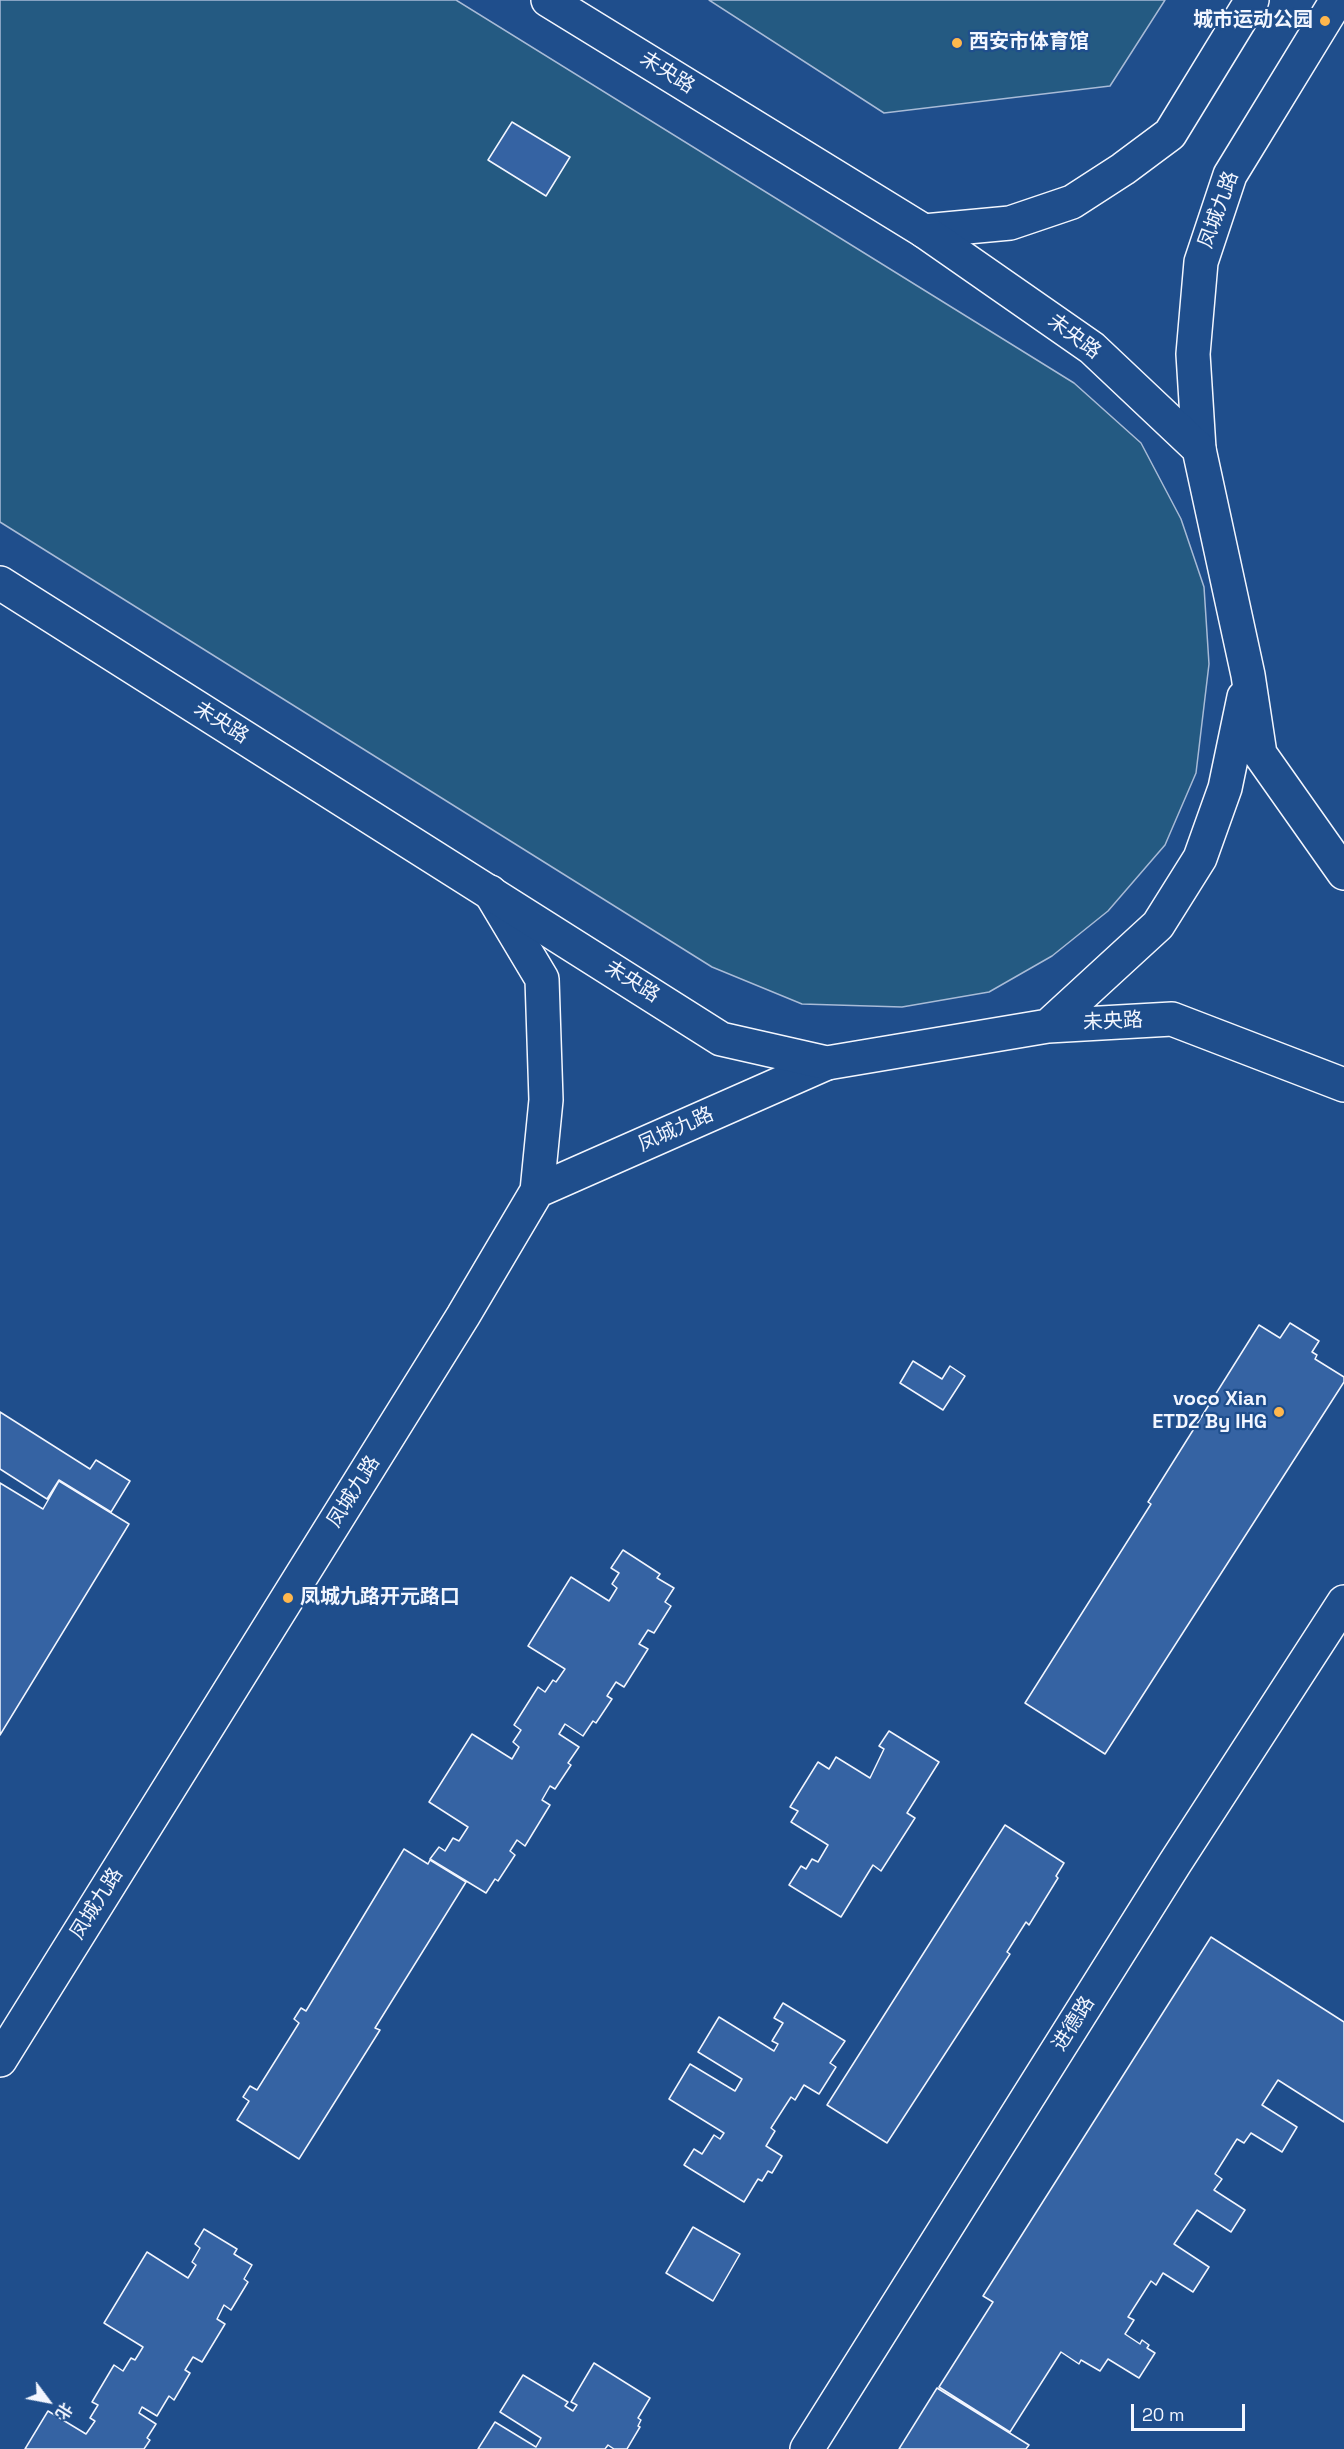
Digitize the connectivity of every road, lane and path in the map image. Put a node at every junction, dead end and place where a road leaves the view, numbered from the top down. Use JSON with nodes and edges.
{"nodes":[{"id":1,"x":548,"y":0,"type":"edge"},
{"id":2,"x":1252,"y":0,"type":"edge"},
{"id":3,"x":1337,"y":0,"type":"edge"},
{"id":4,"x":924,"y":231,"type":"junction"},
{"id":5,"x":1199,"y":449,"type":"junction"},
{"id":6,"x":0,"y":583,"type":"edge"},
{"id":7,"x":1248,"y":675,"type":"junction"},
{"id":8,"x":1344,"y":873,"type":"edge"},
{"id":9,"x":490,"y":892,"type":"junction"},
{"id":10,"x":1048,"y":1026,"type":"junction"},
{"id":11,"x":827,"y":1063,"type":"junction"},
{"id":12,"x":1344,"y":1085,"type":"edge"},
{"id":13,"x":537,"y":1191,"type":"junction"},
{"id":14,"x":1344,"y":1602,"type":"edge"},
{"id":15,"x":0,"y":2060,"type":"edge"},
{"id":16,"x":807,"y":2449,"type":"edge"}],
"edges":[{"from":1,"to":4,"type":"street","name":"未央路"},
{"from":2,"to":4,"type":"street"},
{"from":3,"to":5,"type":"street","name":"凤城九路"},
{"from":4,"to":5,"type":"street","name":"未央路"},
{"from":5,"to":7,"type":"street"},
{"from":6,"to":9,"type":"street","name":"未央路"},
{"from":7,"to":8,"type":"street"},
{"from":7,"to":10,"type":"street"},
{"from":9,"to":11,"type":"street","name":"未央路"},
{"from":9,"to":13,"type":"street"},
{"from":10,"to":11,"type":"street","name":"未央路"},
{"from":10,"to":12,"type":"street","name":"未央路"},
{"from":11,"to":13,"type":"street","name":"凤城九路"},
{"from":13,"to":15,"type":"street","name":"凤城九路"},
{"from":14,"to":16,"type":"street","name":"进德路"}]}
